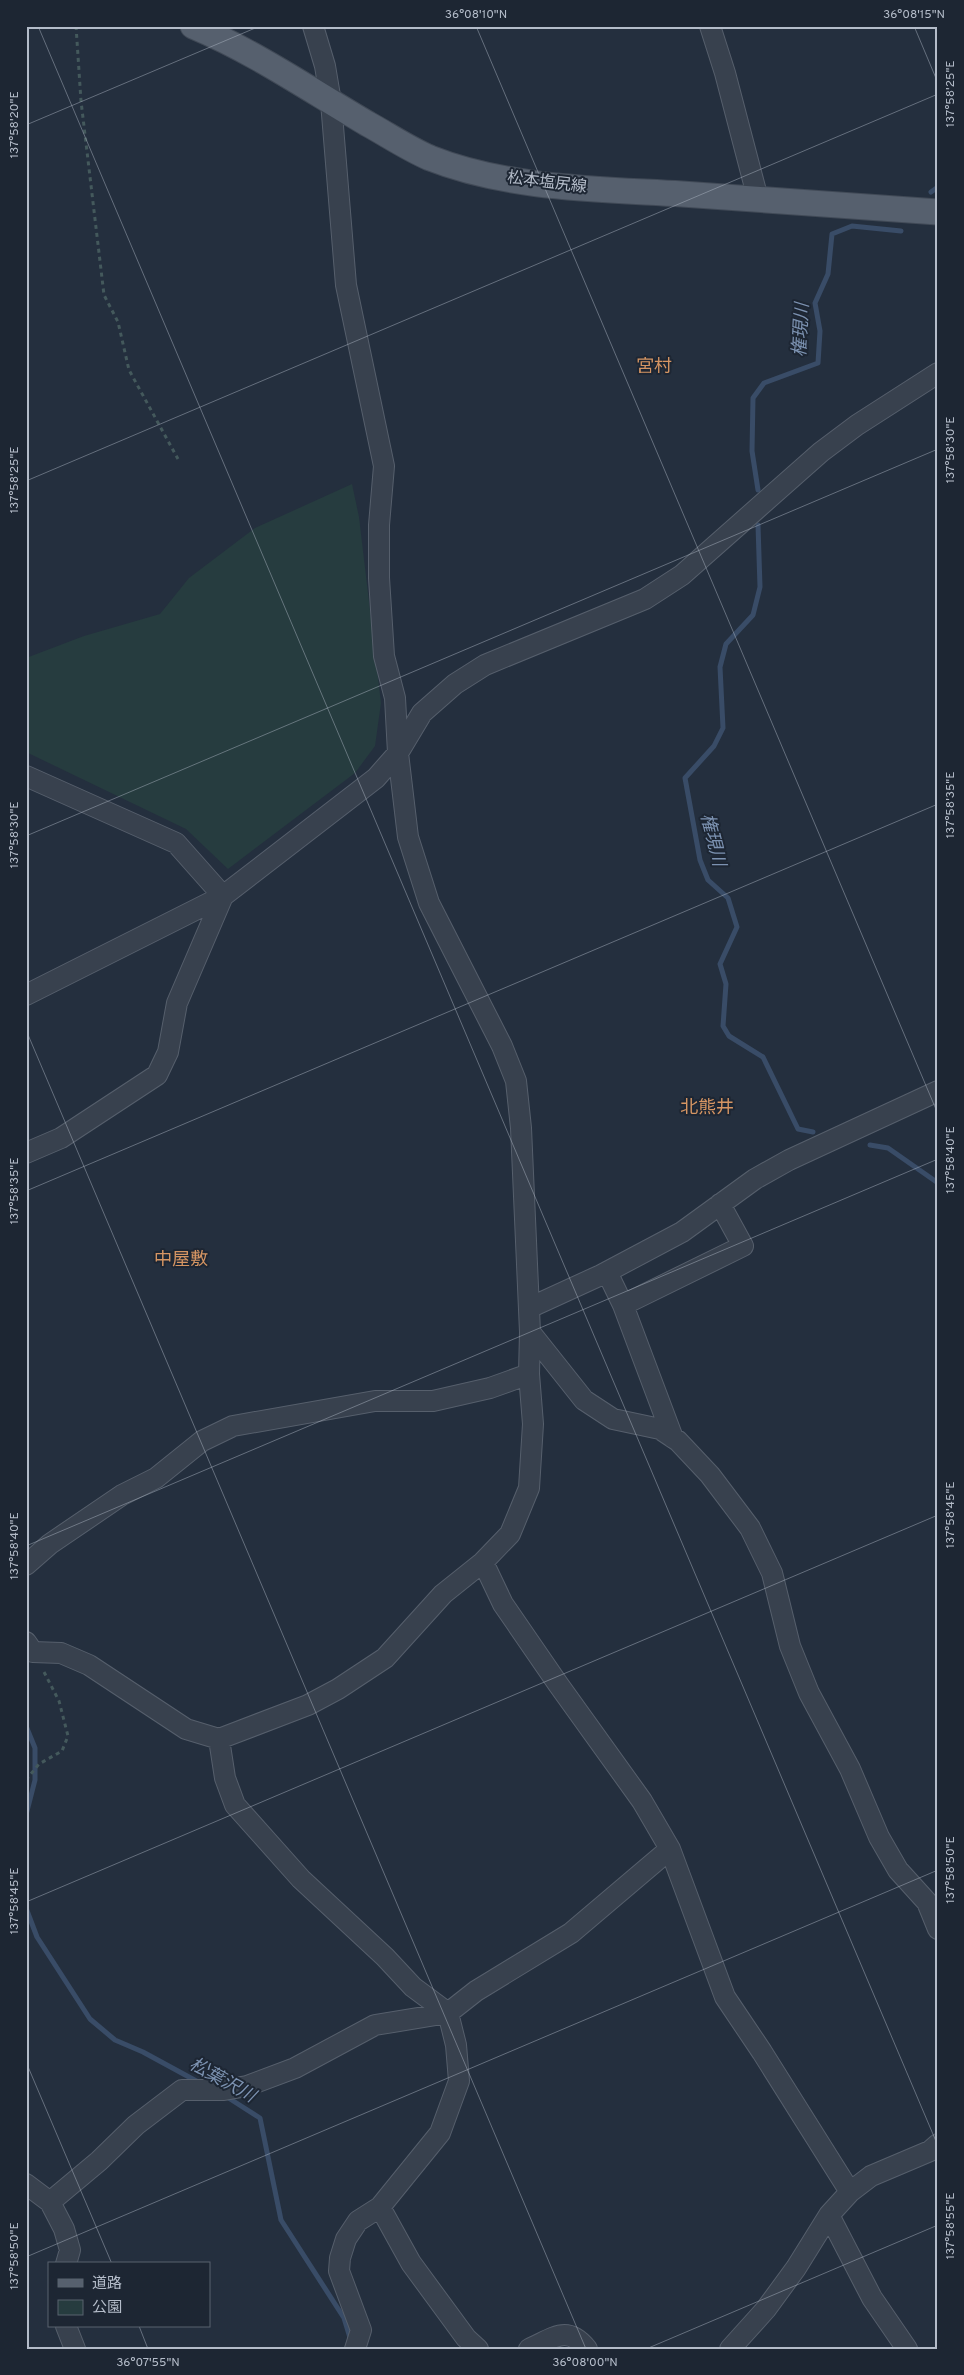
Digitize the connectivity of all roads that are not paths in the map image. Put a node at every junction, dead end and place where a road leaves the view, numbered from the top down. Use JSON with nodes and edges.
{"nodes":[{"id":1,"x":193,"y":26,"type":"edge"},
{"id":2,"x":313,"y":26,"type":"edge"},
{"id":3,"x":710,"y":26,"type":"edge"},
{"id":4,"x":331,"y":102,"type":"junction"},
{"id":5,"x":758,"y":199,"type":"junction"},
{"id":6,"x":938,"y":212,"type":"edge"},
{"id":7,"x":938,"y":373,"type":"edge"},
{"id":8,"x":398,"y":753,"type":"junction"},
{"id":9,"x":26,"y":776,"type":"edge"},
{"id":10,"x":223,"y":896,"type":"junction"},
{"id":11,"x":26,"y":995,"type":"edge"},
{"id":12,"x":938,"y":1091,"type":"edge"},
{"id":13,"x":26,"y":1153,"type":"edge"},
{"id":14,"x":720,"y":1204,"type":"junction"},
{"id":15,"x":607,"y":1272,"type":"junction"},
{"id":16,"x":623,"y":1304,"type":"junction"},
{"id":17,"x":529,"y":1308,"type":"junction"},
{"id":18,"x":530,"y":1332,"type":"junction"},
{"id":19,"x":529,"y":1374,"type":"junction"},
{"id":20,"x":673,"y":1438,"type":"junction"},
{"id":21,"x":483,"y":1562,"type":"junction"},
{"id":22,"x":26,"y":1565,"type":"edge"},
{"id":23,"x":29,"y":1647,"type":"edge"},
{"id":24,"x":219,"y":1739,"type":"junction"},
{"id":25,"x":670,"y":1849,"type":"junction"},
{"id":26,"x":938,"y":1929,"type":"edge"},
{"id":27,"x":448,"y":2013,"type":"junction"},
{"id":28,"x":938,"y":2144,"type":"edge"},
{"id":29,"x":26,"y":2184,"type":"edge"},
{"id":30,"x":850,"y":2192,"type":"junction"},
{"id":31,"x":50,"y":2202,"type":"junction"},
{"id":32,"x":380,"y":2206,"type":"junction"},
{"id":33,"x":829,"y":2215,"type":"junction"},
{"id":34,"x":67,"y":2262,"type":"edge"},
{"id":35,"x":67,"y":2328,"type":"edge"},
{"id":36,"x":75,"y":2349,"type":"edge"},
{"id":37,"x":355,"y":2349,"type":"edge"},
{"id":38,"x":478,"y":2349,"type":"edge"},
{"id":39,"x":529,"y":2349,"type":"edge"},
{"id":40,"x":587,"y":2349,"type":"edge"},
{"id":41,"x":730,"y":2349,"type":"edge"},
{"id":42,"x":907,"y":2349,"type":"edge"}],
"edges":[{"from":1,"to":4,"type":"main road","name":"松本塩尻線"},
{"from":2,"to":4,"type":"street"},
{"from":3,"to":5,"type":"street"},
{"from":4,"to":5,"type":"main road","name":"松本塩尻線"},
{"from":4,"to":8,"type":"street"},
{"from":5,"to":6,"type":"main road","name":"松本塩尻線"},
{"from":7,"to":8,"type":"street"},
{"from":8,"to":10,"type":"street"},
{"from":8,"to":17,"type":"street"},
{"from":9,"to":10,"type":"street"},
{"from":10,"to":11,"type":"street"},
{"from":10,"to":13,"type":"street"},
{"from":12,"to":14,"type":"street"},
{"from":14,"to":15,"type":"street"},
{"from":14,"to":16,"type":"street"},
{"from":15,"to":16,"type":"street"},
{"from":15,"to":17,"type":"street"},
{"from":16,"to":20,"type":"street"},
{"from":17,"to":18,"type":"street"},
{"from":18,"to":19,"type":"street"},
{"from":18,"to":20,"type":"street"},
{"from":19,"to":21,"type":"street"},
{"from":19,"to":22,"type":"street"},
{"from":20,"to":26,"type":"street"},
{"from":21,"to":24,"type":"street"},
{"from":21,"to":25,"type":"street"},
{"from":23,"to":24,"type":"street"},
{"from":24,"to":27,"type":"street"},
{"from":25,"to":27,"type":"street"},
{"from":25,"to":30,"type":"street"},
{"from":27,"to":31,"type":"street"},
{"from":27,"to":32,"type":"street"},
{"from":28,"to":30,"type":"street"},
{"from":29,"to":31,"type":"street"},
{"from":30,"to":33,"type":"street"},
{"from":31,"to":34,"type":"street"},
{"from":32,"to":37,"type":"street"},
{"from":32,"to":38,"type":"street"},
{"from":33,"to":41,"type":"street"},
{"from":33,"to":42,"type":"street"},
{"from":35,"to":36,"type":"street"},
{"from":39,"to":40,"type":"street"}]}
